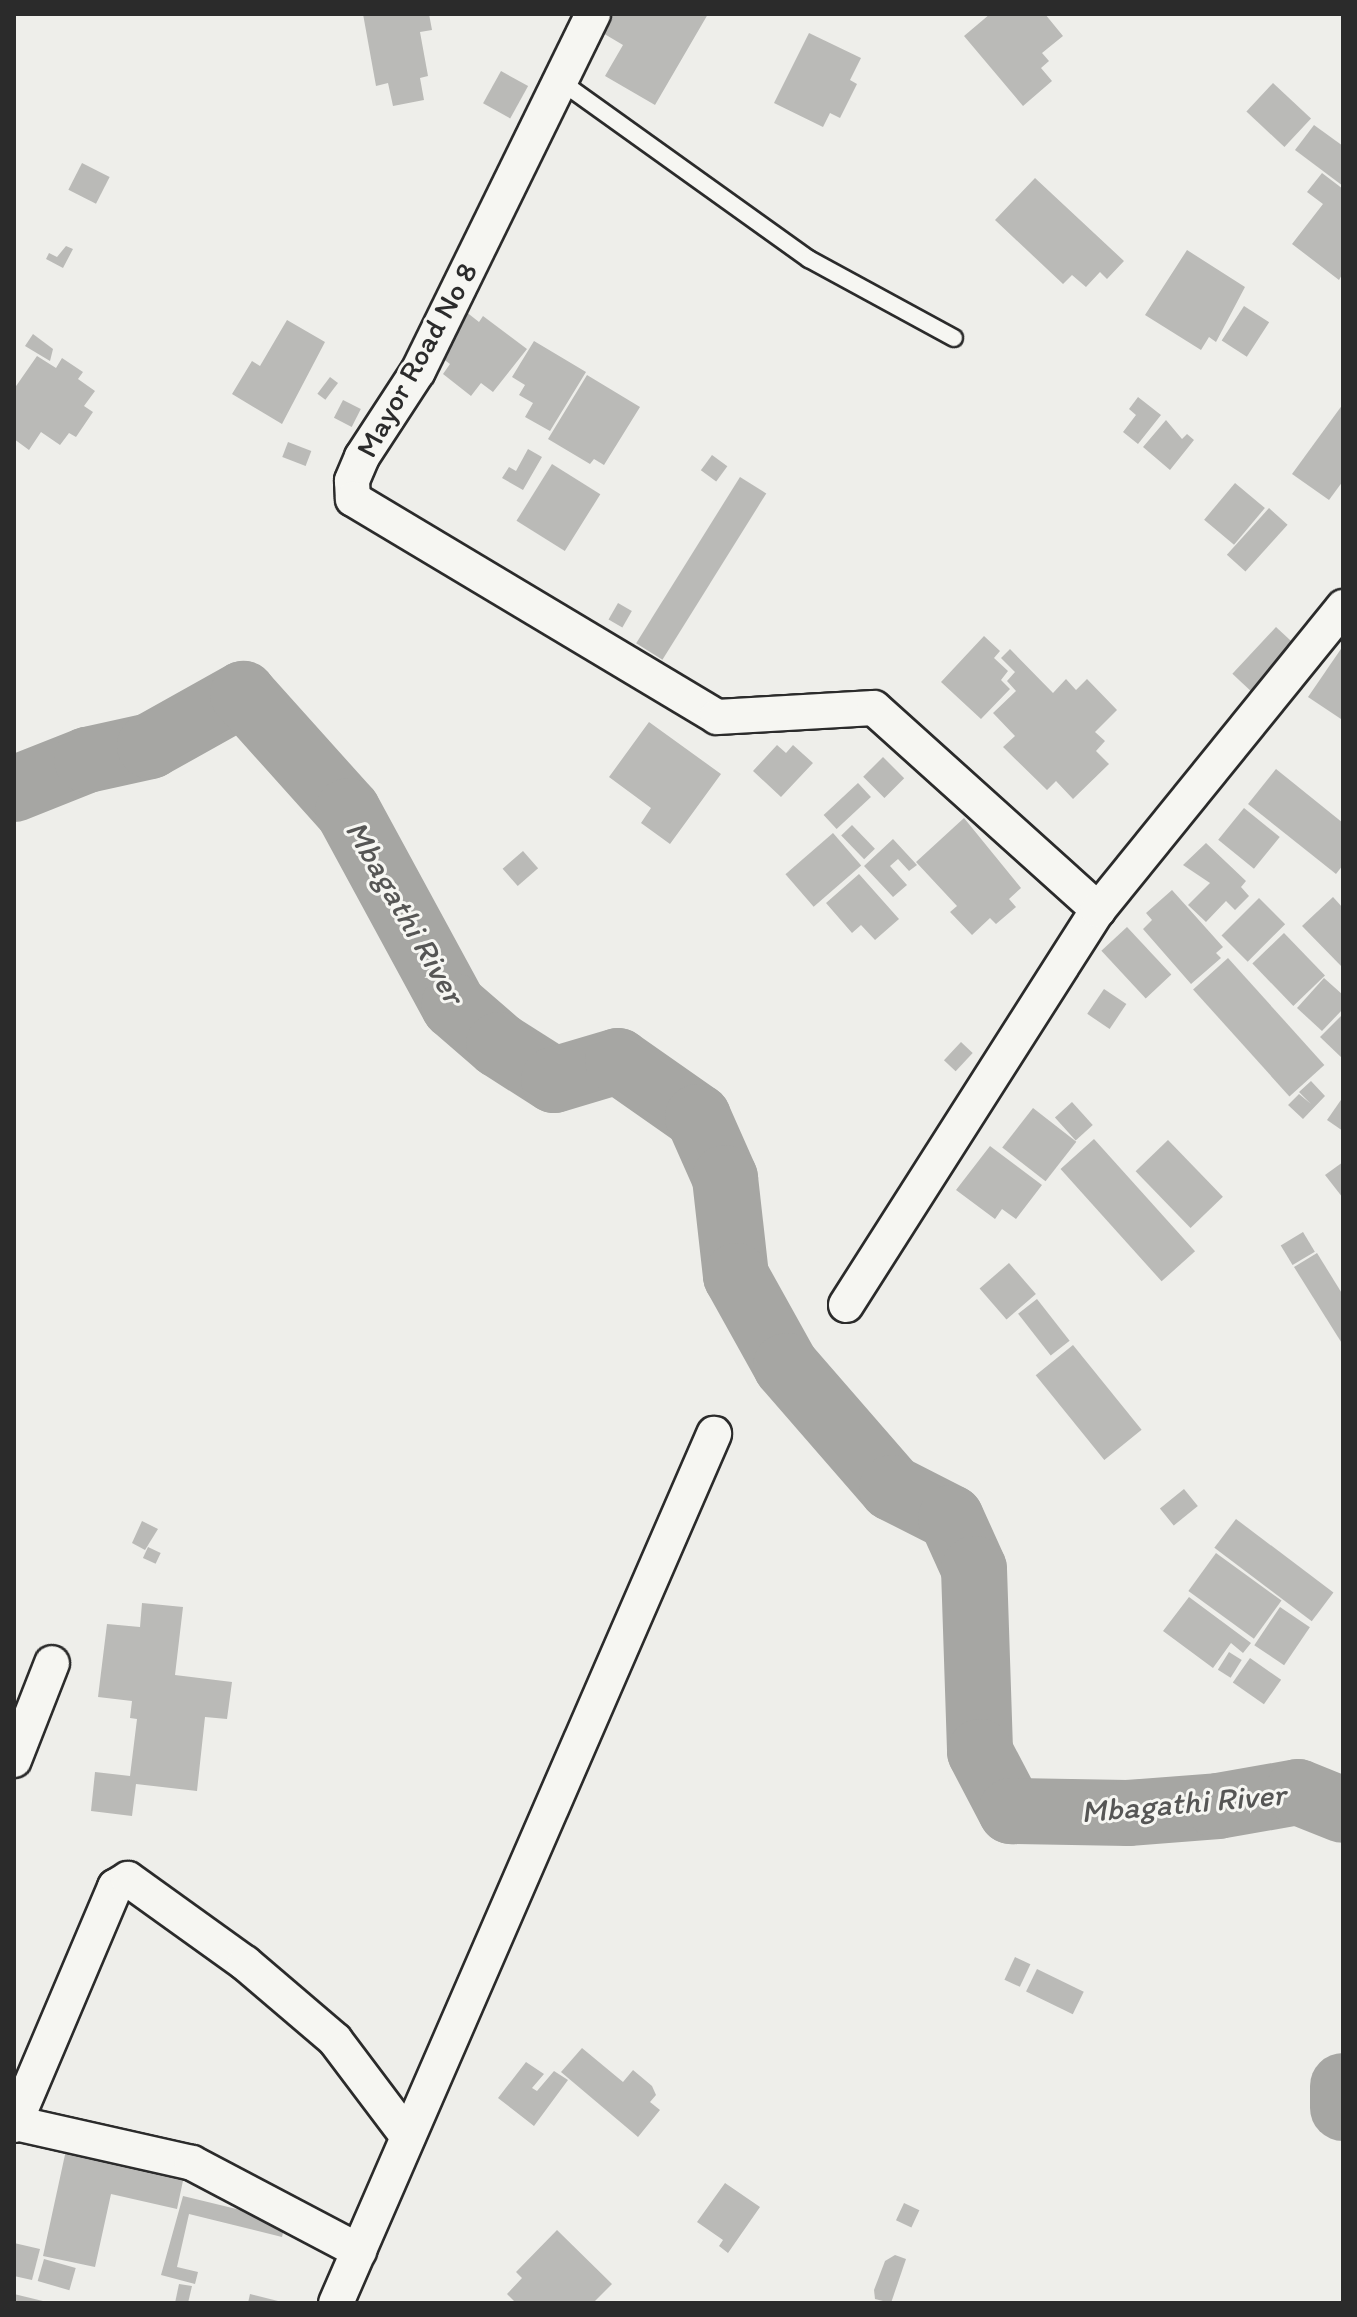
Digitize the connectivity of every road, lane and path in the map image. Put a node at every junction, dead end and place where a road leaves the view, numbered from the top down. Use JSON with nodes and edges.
{"nodes":[{"id":1,"x":593,"y":14,"type":"edge"},
{"id":2,"x":560,"y":81,"type":"junction"},
{"id":3,"x":954,"y":338,"type":"dead end"},
{"id":4,"x":1343,"y":607,"type":"edge"},
{"id":5,"x":1098,"y":910,"type":"junction"},
{"id":6,"x":846,"y":1305,"type":"dead end"},
{"id":7,"x":714,"y":1434,"type":"dead end"},
{"id":8,"x":52,"y":1663,"type":"dead end"},
{"id":9,"x":14,"y":1760,"type":"edge"},
{"id":10,"x":14,"y":2124,"type":"edge"},
{"id":11,"x":408,"y":2137,"type":"junction"},
{"id":12,"x":359,"y":2251,"type":"junction"},
{"id":13,"x":336,"y":2303,"type":"edge"}],
"edges":[{"from":1,"to":2,"type":"street","name":"Mayor Road No 8"},
{"from":2,"to":3,"type":"lane"},
{"from":2,"to":5,"type":"street","name":"Mayor Road No 8"},
{"from":4,"to":5,"type":"street"},
{"from":5,"to":6,"type":"street"},
{"from":7,"to":11,"type":"street"},
{"from":8,"to":9,"type":"street"},
{"from":10,"to":11,"type":"street"},
{"from":10,"to":12,"type":"street"},
{"from":11,"to":12,"type":"street"},
{"from":12,"to":13,"type":"street"}]}
